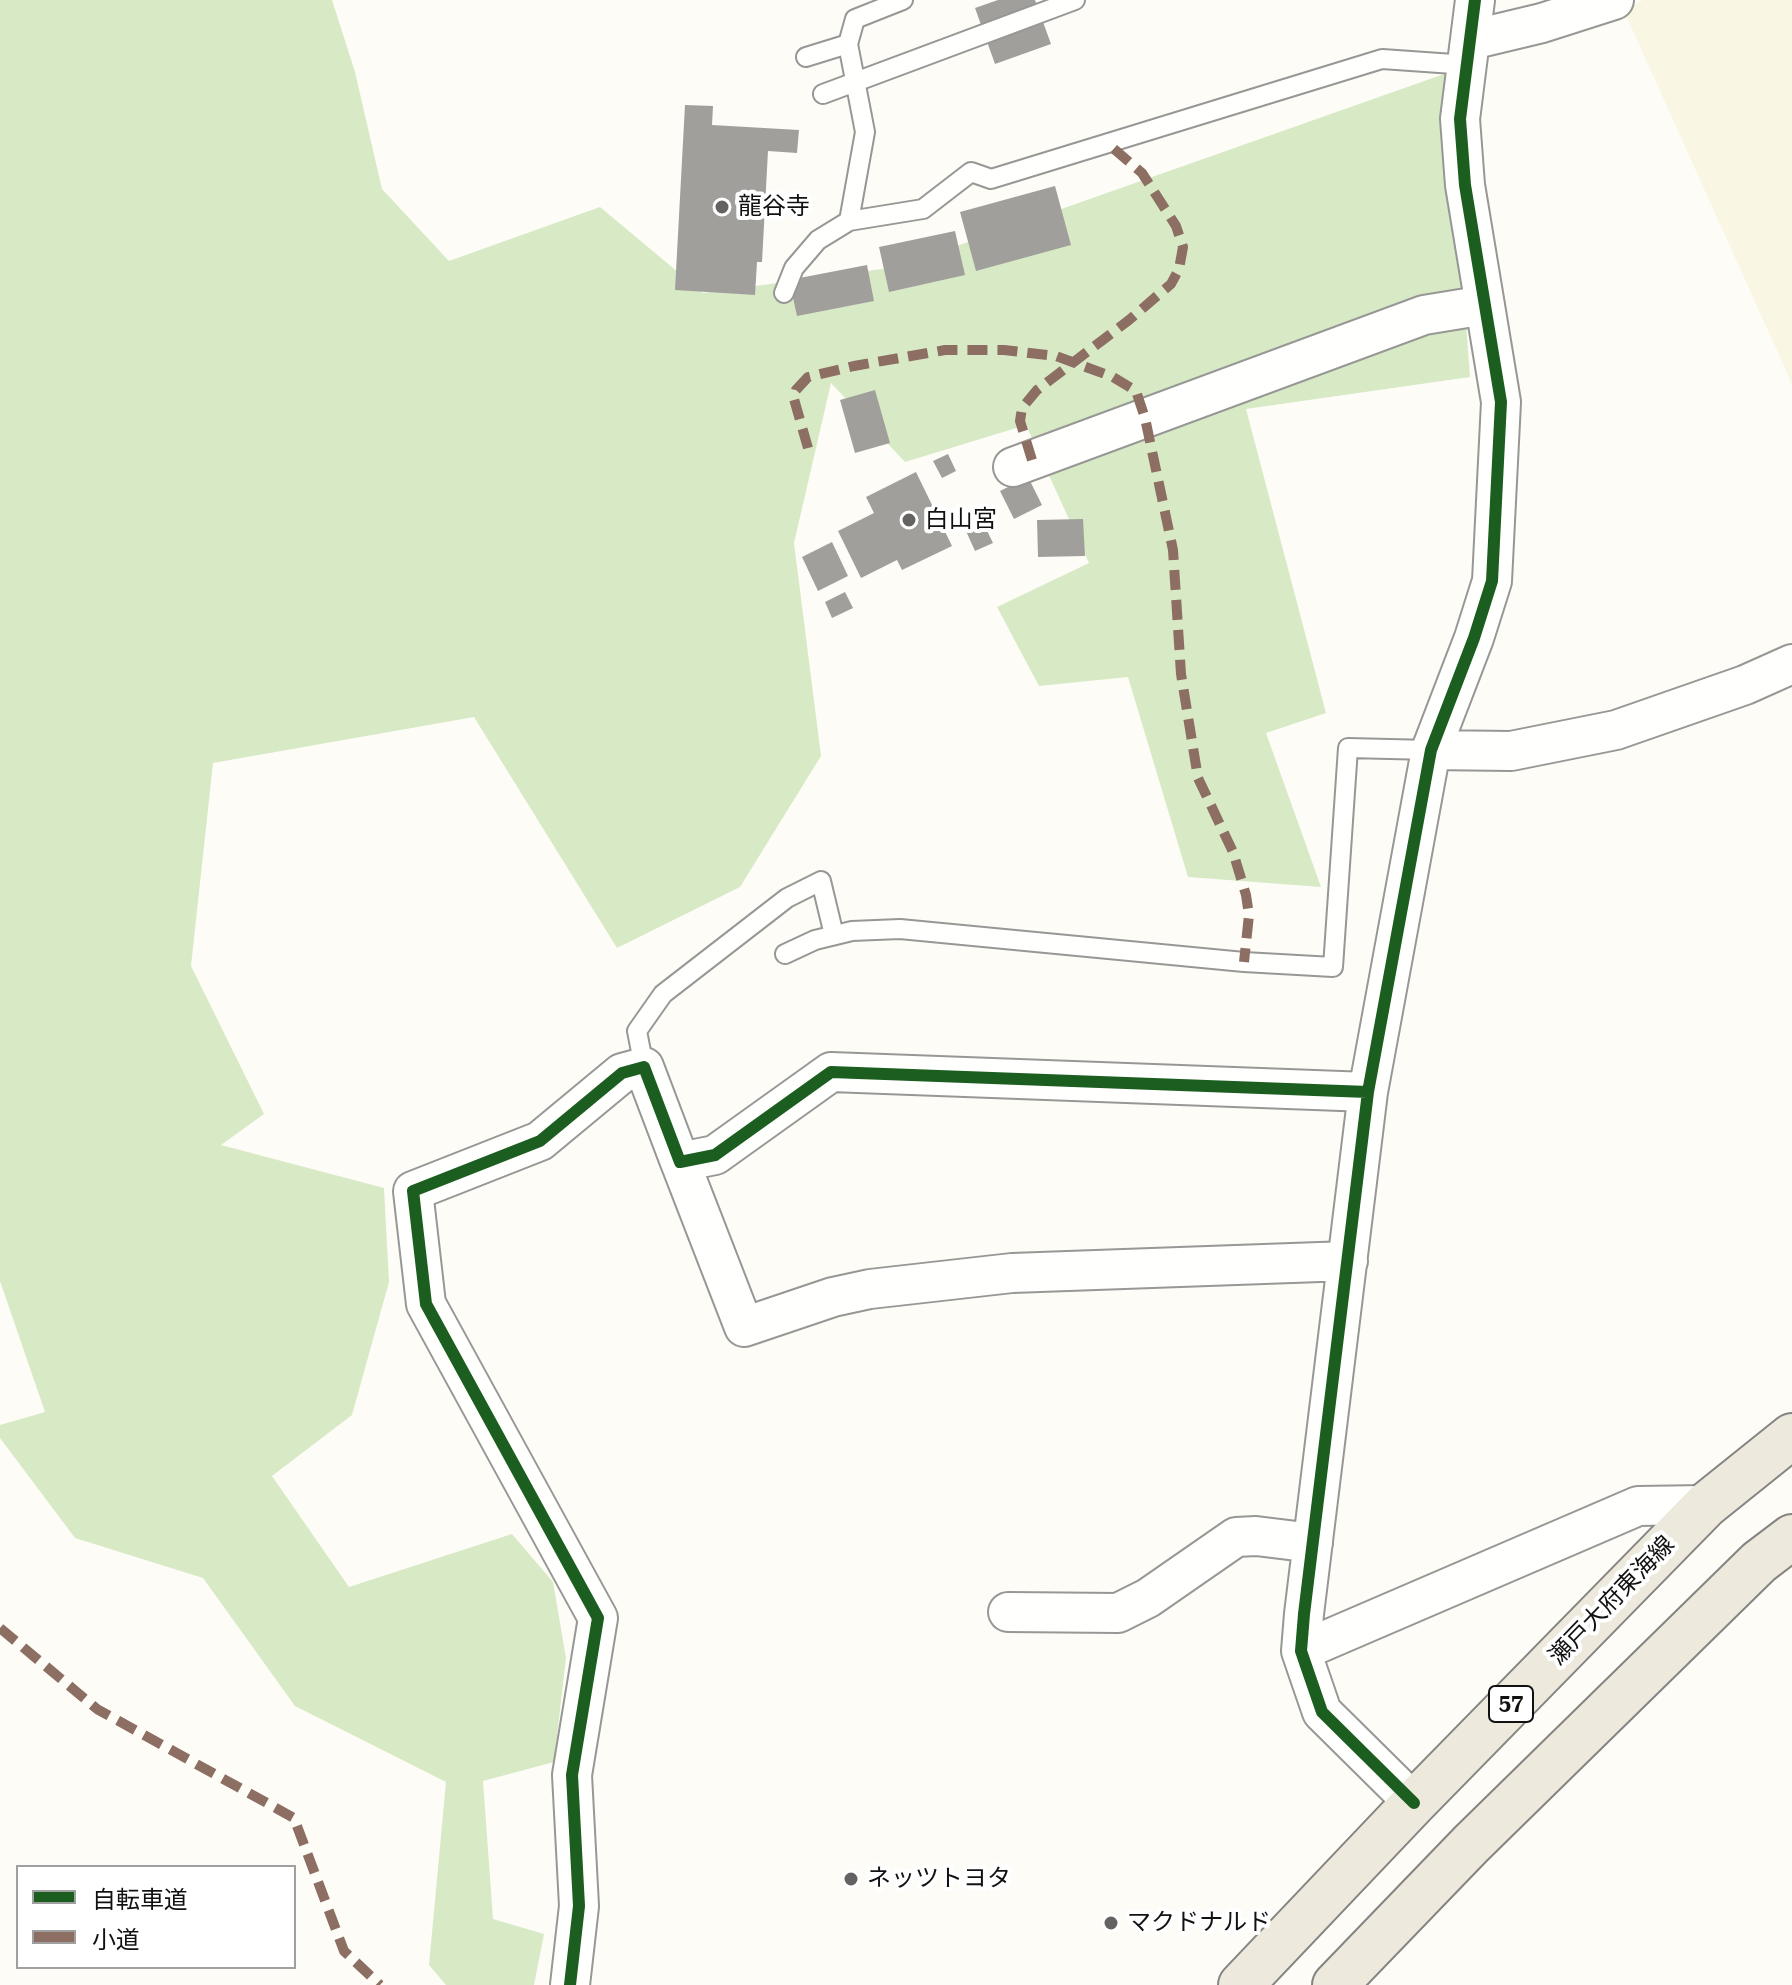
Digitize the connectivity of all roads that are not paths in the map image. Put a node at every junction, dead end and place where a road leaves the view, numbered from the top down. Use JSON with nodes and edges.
{"nodes":[{"id":1,"x":903,"y":0,"type":"edge"},
{"id":2,"x":1075,"y":0,"type":"edge"},
{"id":3,"x":1475,"y":0,"type":"edge"},
{"id":4,"x":1614,"y":0,"type":"edge"},
{"id":5,"x":848,"y":44,"type":"junction"},
{"id":6,"x":1470,"y":52,"type":"junction"},
{"id":7,"x":806,"y":57,"type":"dead end"},
{"id":8,"x":855,"y":82,"type":"junction"},
{"id":9,"x":823,"y":94,"type":"dead end"},
{"id":10,"x":849,"y":221,"type":"junction"},
{"id":11,"x":784,"y":293,"type":"dead end"},
{"id":12,"x":1485,"y":305,"type":"junction"},
{"id":13,"x":1013,"y":467,"type":"dead end"},
{"id":14,"x":1792,"y":664,"type":"edge"},
{"id":15,"x":1431,"y":750,"type":"junction"},
{"id":16,"x":834,"y":935,"type":"junction"},
{"id":17,"x":785,"y":954,"type":"dead end"},
{"id":18,"x":644,"y":1067,"type":"junction"},
{"id":19,"x":1368,"y":1092,"type":"junction"},
{"id":20,"x":680,"y":1162,"type":"junction"},
{"id":21,"x":1348,"y":1261,"type":"junction"},
{"id":22,"x":1792,"y":1436,"type":"edge"},
{"id":23,"x":1706,"y":1505,"type":"junction"},
{"id":24,"x":1792,"y":1537,"type":"edge"},
{"id":25,"x":1313,"y":1543,"type":"junction"},
{"id":26,"x":1008,"y":1612,"type":"dead end"},
{"id":27,"x":1301,"y":1651,"type":"junction"},
{"id":28,"x":1414,"y":1803,"type":"junction"},
{"id":29,"x":570,"y":1985,"type":"edge"},
{"id":30,"x":1241,"y":1985,"type":"edge"},
{"id":31,"x":1335,"y":1985,"type":"edge"}],
"edges":[{"from":1,"to":5,"type":"lane"},
{"from":2,"to":8,"type":"lane"},
{"from":3,"to":6,"type":"street"},
{"from":4,"to":6,"type":"street"},
{"from":5,"to":7,"type":"lane"},
{"from":5,"to":8,"type":"lane"},
{"from":6,"to":10,"type":"lane"},
{"from":6,"to":12,"type":"street"},
{"from":8,"to":9,"type":"lane"},
{"from":8,"to":10,"type":"lane"},
{"from":10,"to":11,"type":"lane"},
{"from":12,"to":13,"type":"street"},
{"from":12,"to":15,"type":"street"},
{"from":14,"to":15,"type":"street"},
{"from":15,"to":16,"type":"lane"},
{"from":15,"to":19,"type":"street"},
{"from":16,"to":17,"type":"lane"},
{"from":16,"to":18,"type":"lane"},
{"from":18,"to":20,"type":"street"},
{"from":18,"to":29,"type":"street"},
{"from":19,"to":20,"type":"street"},
{"from":19,"to":21,"type":"street"},
{"from":20,"to":21,"type":"street"},
{"from":21,"to":25,"type":"street"},
{"from":22,"to":23,"type":"main road","name":"瀬戸大府東海線","number":"57"},
{"from":23,"to":27,"type":"street"},
{"from":23,"to":28,"type":"main road","name":"瀬戸大府東海線","number":"57"},
{"from":24,"to":31,"type":"main road"},
{"from":25,"to":26,"type":"street"},
{"from":25,"to":27,"type":"street"},
{"from":27,"to":28,"type":"street"},
{"from":28,"to":30,"type":"main road","name":"瀬戸大府東海線","number":"57"}]}
